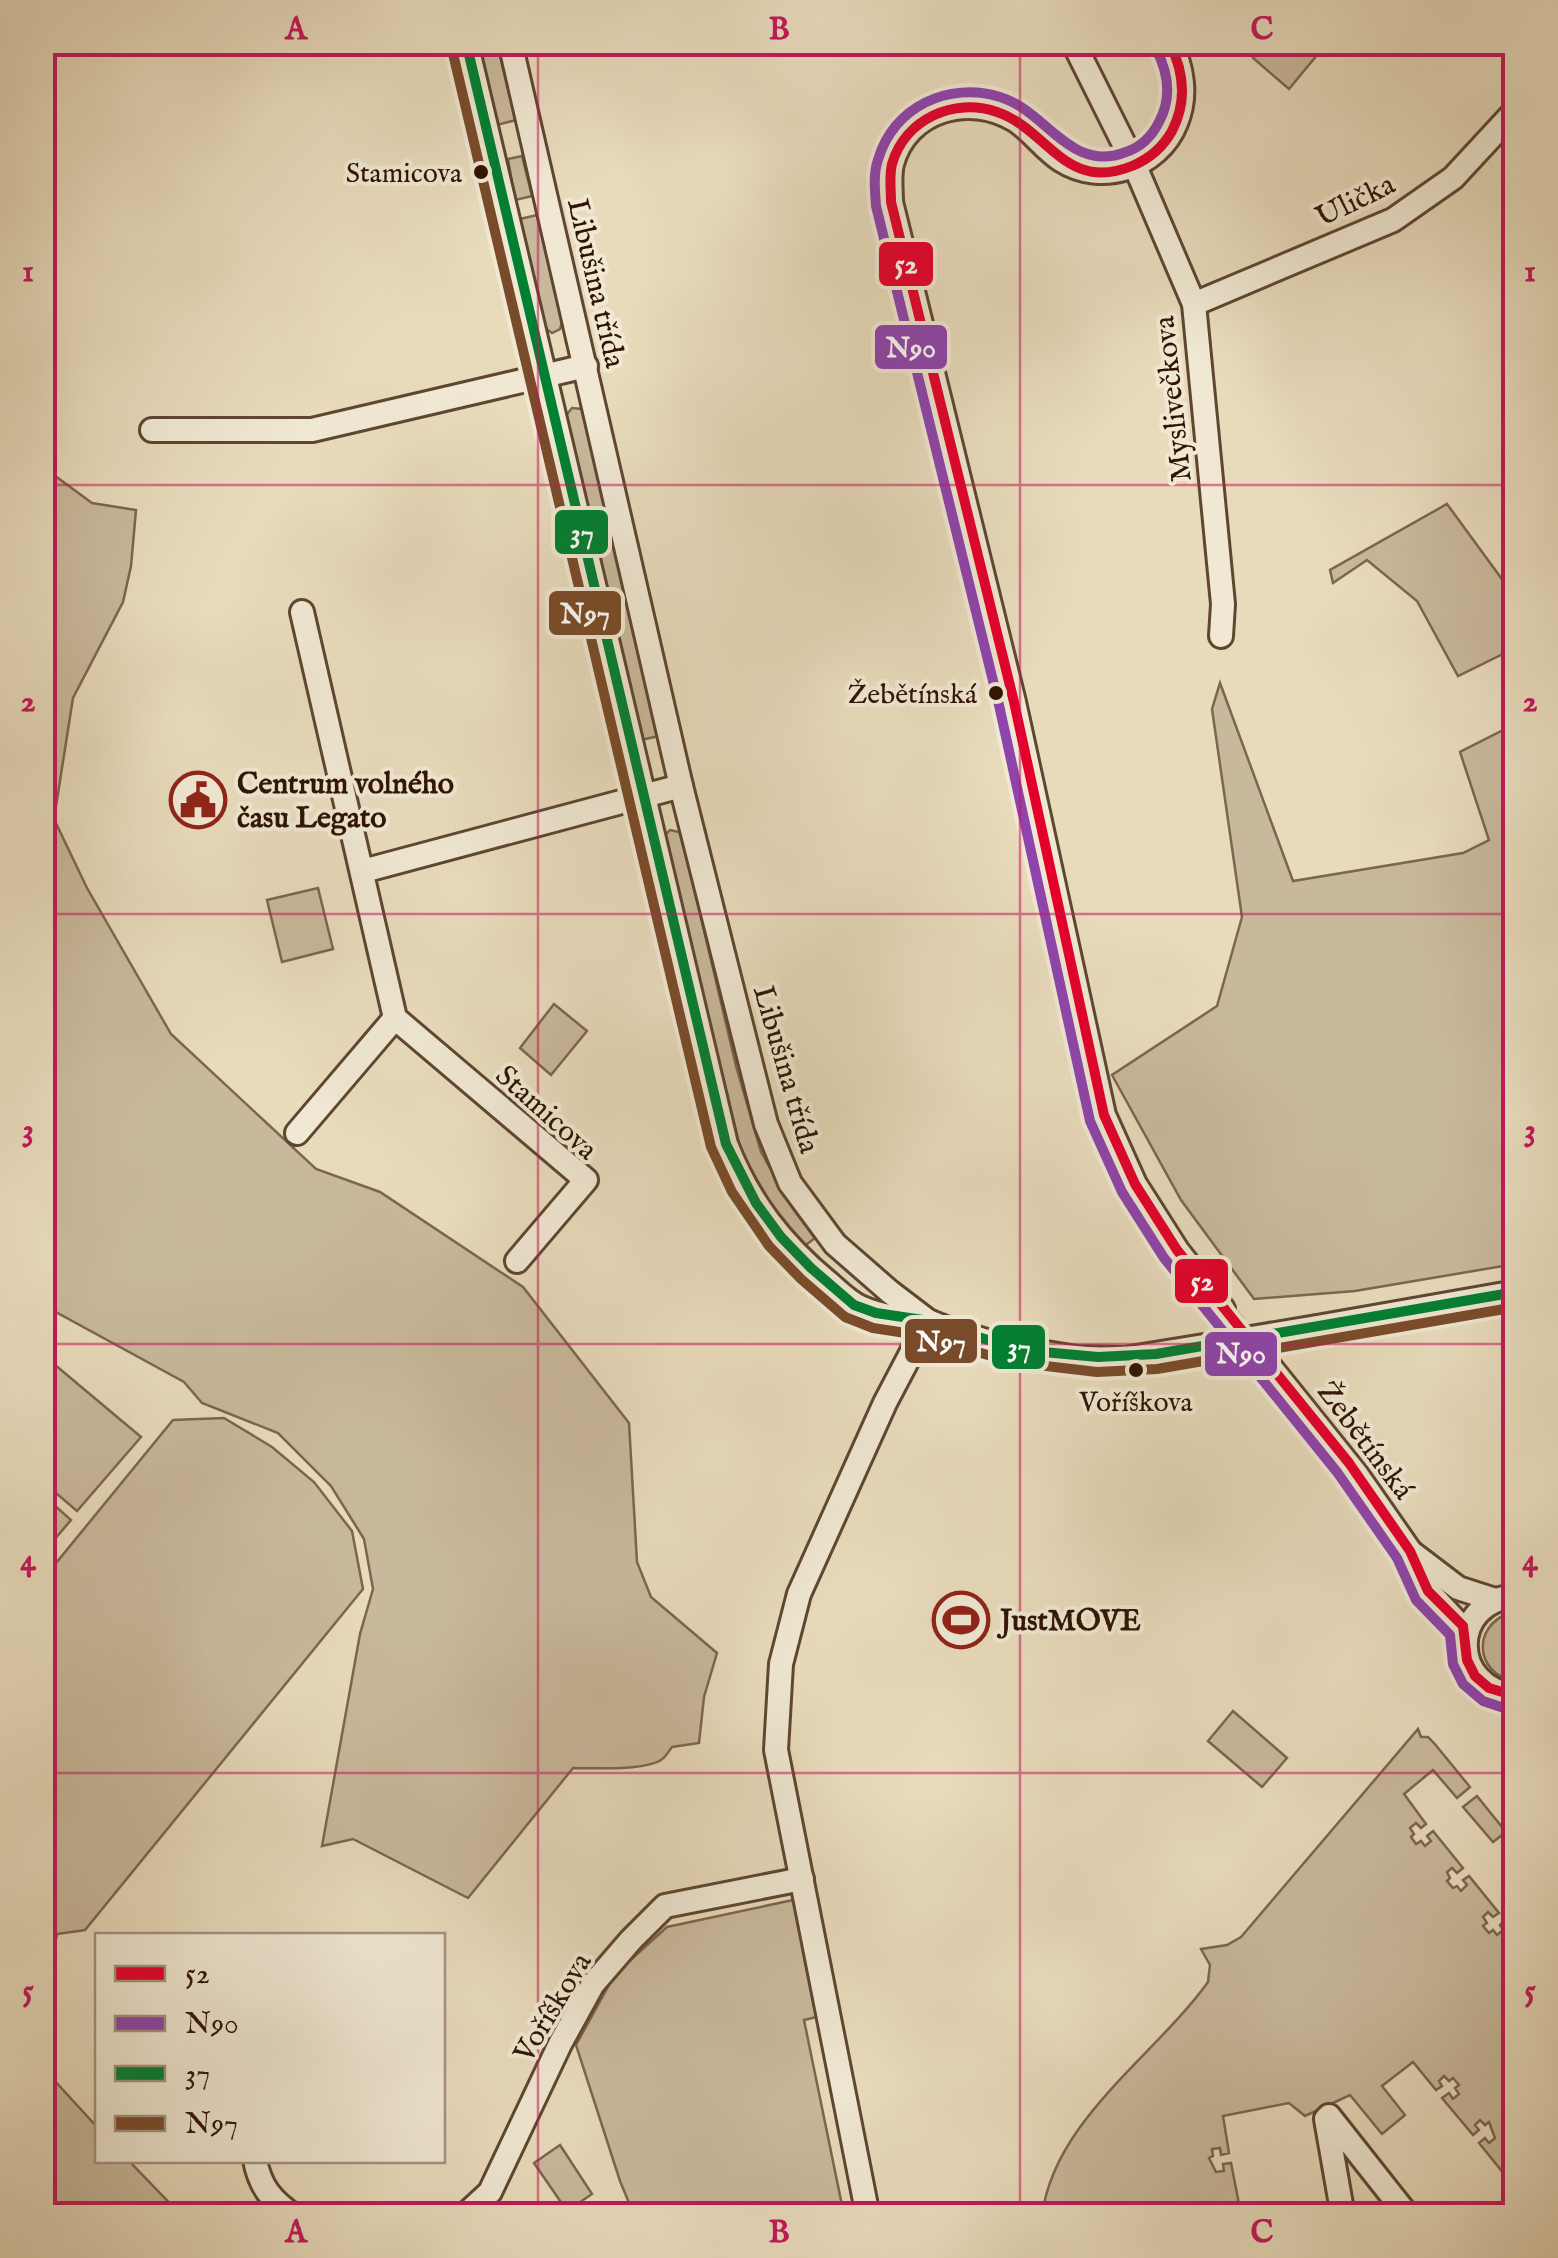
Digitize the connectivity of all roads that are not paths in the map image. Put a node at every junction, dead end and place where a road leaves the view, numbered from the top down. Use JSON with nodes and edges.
{"nodes":[{"id":1,"x":466,"y":42,"type":"edge"},
{"id":2,"x":510,"y":42,"type":"edge"},
{"id":3,"x":1073,"y":42,"type":"edge"},
{"id":4,"x":1168,"y":42,"type":"edge"},
{"id":5,"x":1512,"y":124,"type":"edge"},
{"id":6,"x":1136,"y":166,"type":"junction"},
{"id":7,"x":1194,"y":304,"type":"junction"},
{"id":8,"x":586,"y":366,"type":"junction"},
{"id":9,"x":544,"y":376,"type":"junction"},
{"id":10,"x":152,"y":430,"type":"dead end"},
{"id":11,"x":302,"y":612,"type":"dead end"},
{"id":12,"x":1221,"y":636,"type":"dead end"},
{"id":13,"x":681,"y":786,"type":"junction"},
{"id":14,"x":644,"y":796,"type":"junction"},
{"id":15,"x":363,"y":870,"type":"junction"},
{"id":16,"x":395,"y":1018,"type":"junction"},
{"id":17,"x":296,"y":1133,"type":"dead end"},
{"id":18,"x":517,"y":1261,"type":"dead end"},
{"id":19,"x":1516,"y":1292,"type":"edge"},
{"id":20,"x":1223,"y":1309,"type":"tunnel mouth"},
{"id":21,"x":928,"y":1321,"type":"junction"},
{"id":22,"x":1271,"y":1368,"type":"tunnel mouth"},
{"id":23,"x":1410,"y":1551,"type":"junction"},
{"id":24,"x":1505,"y":1598,"type":"edge"},
{"id":25,"x":1467,"y":1632,"type":"junction"},
{"id":26,"x":1516,"y":1696,"type":"edge"},
{"id":27,"x":802,"y":1879,"type":"junction"},
{"id":28,"x":256,"y":2163,"type":"edge"},
{"id":29,"x":294,"y":2216,"type":"edge"},
{"id":30,"x":464,"y":2216,"type":"edge"},
{"id":31,"x":868,"y":2216,"type":"edge"},
{"id":32,"x":1344,"y":2216,"type":"edge"},
{"id":33,"x":1408,"y":2216,"type":"edge"}],
"edges":[{"from":1,"to":9,"type":"street"},
{"from":2,"to":8,"type":"street","name":"Libušina třída"},
{"from":3,"to":6,"type":"street","name":"Myslivečkova"},
{"from":4,"to":6,"type":"street"},
{"from":5,"to":7,"type":"street","name":"Ulička"},
{"from":6,"to":7,"type":"street","name":"Myslivečkova"},
{"from":6,"to":20,"type":"street"},
{"from":7,"to":12,"type":"street","name":"Myslivečkova"},
{"from":8,"to":9,"type":"street"},
{"from":8,"to":13,"type":"street","name":"Libušina třída"},
{"from":9,"to":10,"type":"street"},
{"from":9,"to":14,"type":"street"},
{"from":11,"to":15,"type":"street"},
{"from":13,"to":14,"type":"street"},
{"from":13,"to":21,"type":"street","name":"Libušina třída"},
{"from":14,"to":15,"type":"street"},
{"from":14,"to":21,"type":"street"},
{"from":15,"to":16,"type":"street"},
{"from":16,"to":17,"type":"street"},
{"from":16,"to":18,"type":"street","name":"Stamicova"},
{"from":19,"to":21,"type":"street","bridge":true},
{"from":21,"to":27,"type":"street"},
{"from":22,"to":23,"type":"street","name":"Žebětínská"},
{"from":23,"to":24,"type":"street","name":"Žebětínská"},
{"from":23,"to":25,"type":"street","name":"Žebětínská"},
{"from":24,"to":25,"type":"street"},
{"from":25,"to":26,"type":"street"},
{"from":27,"to":30,"type":"street","name":"Voříškova"},
{"from":27,"to":31,"type":"street"},
{"from":28,"to":29,"type":"street"},
{"from":32,"to":33,"type":"street"}]}
